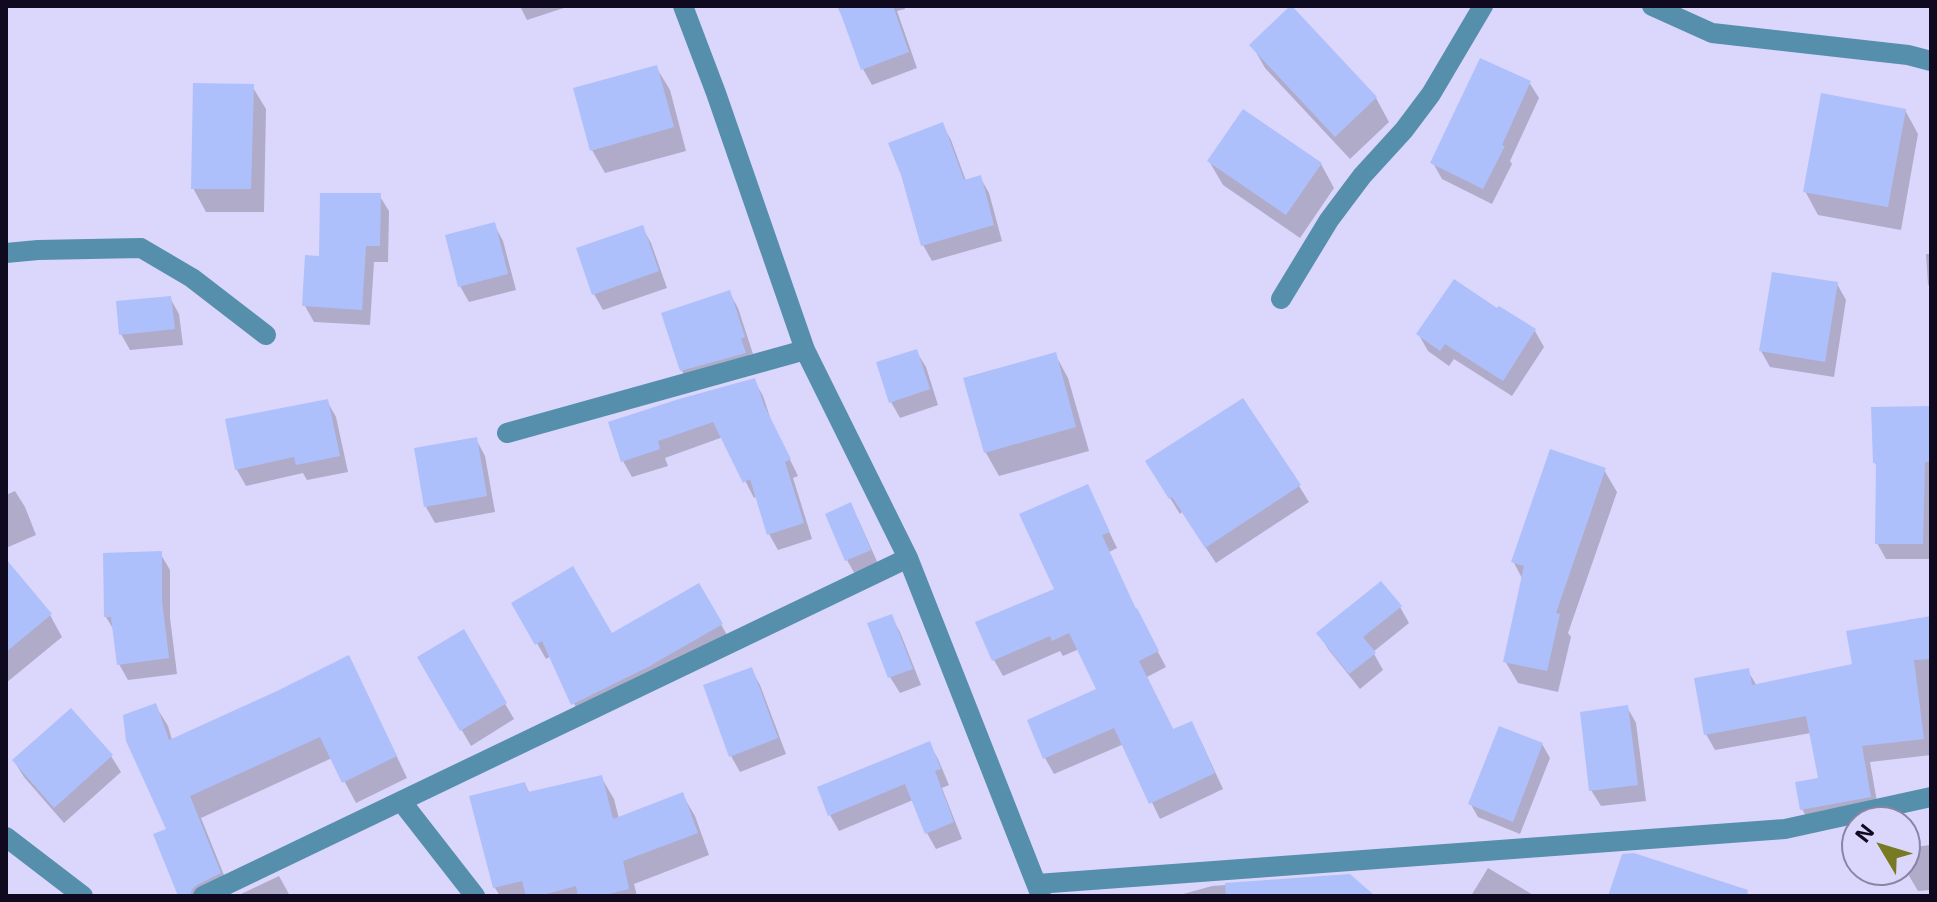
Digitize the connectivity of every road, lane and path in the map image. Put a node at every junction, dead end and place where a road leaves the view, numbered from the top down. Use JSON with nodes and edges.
{"nodes":[{"id":1,"x":683,"y":6,"type":"edge"},
{"id":2,"x":1483,"y":6,"type":"edge"},
{"id":3,"x":1652,"y":6,"type":"edge"},
{"id":4,"x":1931,"y":61,"type":"edge"},
{"id":5,"x":6,"y":253,"type":"edge"},
{"id":6,"x":1281,"y":299,"type":"dead end"},
{"id":7,"x":266,"y":335,"type":"dead end"},
{"id":8,"x":805,"y":350,"type":"junction"},
{"id":9,"x":507,"y":433,"type":"dead end"},
{"id":10,"x":908,"y":558,"type":"junction"},
{"id":11,"x":1931,"y":797,"type":"edge"},
{"id":12,"x":401,"y":801,"type":"junction"},
{"id":13,"x":6,"y":837,"type":"edge"},
{"id":14,"x":1039,"y":890,"type":"edge"},
{"id":15,"x":83,"y":896,"type":"edge"},
{"id":16,"x":203,"y":896,"type":"edge"},
{"id":17,"x":475,"y":896,"type":"edge"}],
"edges":[{"from":1,"to":8,"type":"street"},
{"from":2,"to":6,"type":"street"},
{"from":3,"to":4,"type":"street"},
{"from":5,"to":7,"type":"street"},
{"from":8,"to":9,"type":"street"},
{"from":8,"to":10,"type":"street"},
{"from":10,"to":12,"type":"street"},
{"from":10,"to":14,"type":"street"},
{"from":11,"to":14,"type":"street"},
{"from":12,"to":16,"type":"street"},
{"from":12,"to":17,"type":"street"},
{"from":13,"to":15,"type":"street"}]}
